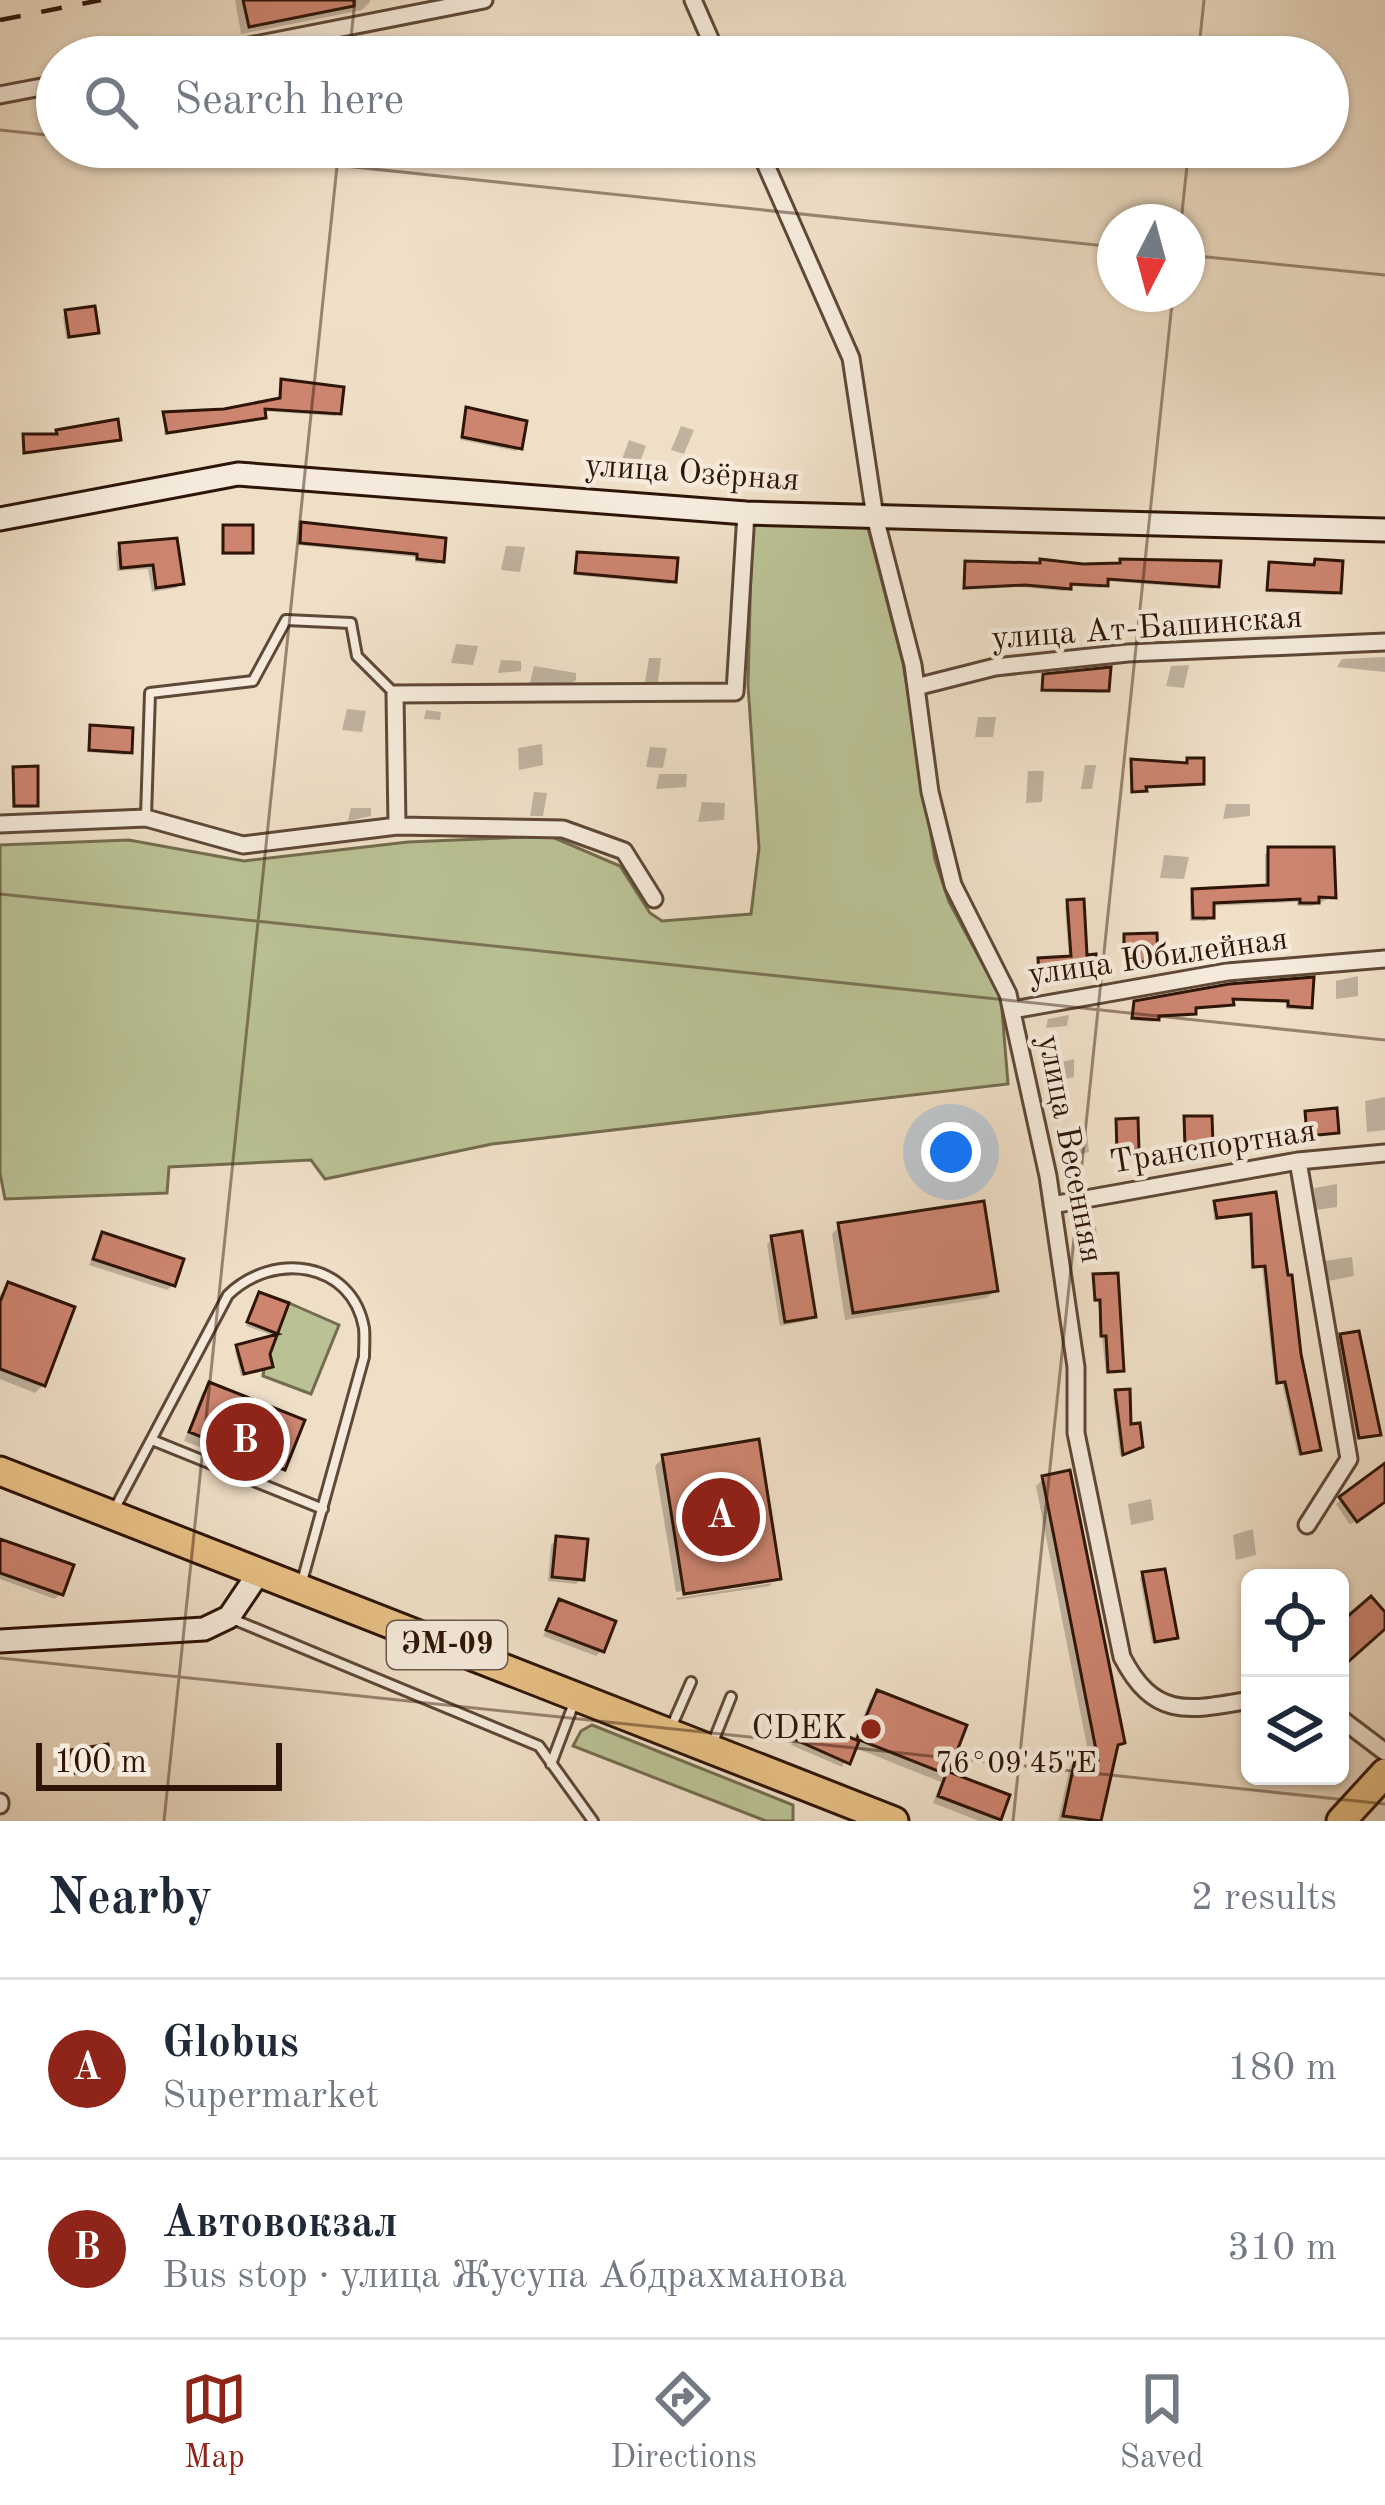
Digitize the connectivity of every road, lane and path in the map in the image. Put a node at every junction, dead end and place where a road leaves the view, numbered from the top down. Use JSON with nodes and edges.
{"nodes":[{"id":1,"x":484,"y":0,"type":"edge"},
{"id":2,"x":693,"y":0,"type":"edge"},
{"id":3,"x":301,"y":36,"type":"edge"},
{"id":4,"x":709,"y":36,"type":"edge"},
{"id":5,"x":36,"y":88,"type":"edge"},
{"id":6,"x":0,"y":95,"type":"edge"},
{"id":7,"x":767,"y":168,"type":"edge"},
{"id":8,"x":746,"y":513,"type":"junction"},
{"id":9,"x":874,"y":517,"type":"junction"},
{"id":10,"x":0,"y":519,"type":"edge"},
{"id":11,"x":1385,"y":530,"type":"edge"},
{"id":12,"x":1385,"y":642,"type":"edge"},
{"id":13,"x":916,"y":687,"type":"junction"},
{"id":14,"x":395,"y":694,"type":"junction"},
{"id":15,"x":146,"y":818,"type":"junction"},
{"id":16,"x":0,"y":824,"type":"edge"},
{"id":17,"x":397,"y":826,"type":"junction"},
{"id":18,"x":654,"y":899,"type":"dead end"},
{"id":19,"x":1385,"y":959,"type":"edge"},
{"id":20,"x":1012,"y":1010,"type":"junction"},
{"id":21,"x":1385,"y":1153,"type":"edge"},
{"id":22,"x":1298,"y":1161,"type":"junction"},
{"id":23,"x":1052,"y":1205,"type":"junction"},
{"id":24,"x":152,"y":1440,"type":"junction"},
{"id":25,"x":0,"y":1471,"type":"edge"},
{"id":26,"x":323,"y":1509,"type":"junction"},
{"id":27,"x":112,"y":1513,"type":"junction"},
{"id":28,"x":1307,"y":1525,"type":"dead end"},
{"id":29,"x":260,"y":1570,"type":"junction"},
{"id":30,"x":300,"y":1587,"type":"junction"},
{"id":31,"x":229,"y":1617,"type":"junction"},
{"id":32,"x":0,"y":1641,"type":"edge"},
{"id":33,"x":691,"y":1682,"type":"dead end"},
{"id":34,"x":576,"y":1696,"type":"junction"},
{"id":35,"x":731,"y":1697,"type":"dead end"},
{"id":36,"x":1241,"y":1702,"type":"edge"},
{"id":37,"x":1349,"y":1725,"type":"edge"},
{"id":38,"x":669,"y":1732,"type":"junction"},
{"id":39,"x":710,"y":1748,"type":"junction"},
{"id":40,"x":1385,"y":1753,"type":"edge"},
{"id":41,"x":551,"y":1764,"type":"junction"},
{"id":42,"x":1385,"y":1773,"type":"edge"},
{"id":43,"x":855,"y":1815,"type":"edge"},
{"id":44,"x":1341,"y":1820,"type":"edge"},
{"id":45,"x":593,"y":1821,"type":"edge"},
{"id":46,"x":894,"y":1821,"type":"edge"}],
"edges":[{"from":1,"to":3,"type":"street"},
{"from":2,"to":4,"type":"street"},
{"from":5,"to":6,"type":"street"},
{"from":7,"to":9,"type":"street","name":"улица Весенняя"},
{"from":8,"to":9,"type":"street","name":"улица Озёрная"},
{"from":8,"to":10,"type":"street","name":"улица Озёрная"},
{"from":8,"to":14,"type":"street"},
{"from":9,"to":11,"type":"street","name":"улица Озёрная"},
{"from":9,"to":13,"type":"street","name":"улица Весенняя"},
{"from":12,"to":13,"type":"street","name":"улица Ат-Башинская"},
{"from":13,"to":20,"type":"street","name":"улица Весенняя"},
{"from":14,"to":15,"type":"lane"},
{"from":14,"to":17,"type":"street"},
{"from":15,"to":16,"type":"street"},
{"from":15,"to":17,"type":"street"},
{"from":17,"to":18,"type":"street"},
{"from":19,"to":20,"type":"street","name":"улица Юбилейная"},
{"from":20,"to":23,"type":"street","name":"улица Весенняя"},
{"from":21,"to":22,"type":"street","name":"Транспортная"},
{"from":22,"to":23,"type":"street","name":"Транспортная"},
{"from":22,"to":28,"type":"street"},
{"from":23,"to":36,"type":"street","name":"улица Весенняя"},
{"from":24,"to":26,"type":"lane"},
{"from":24,"to":26,"type":"lane"},
{"from":24,"to":27,"type":"lane"},
{"from":25,"to":27,"type":"highway","number":"ЭМ-09"},
{"from":26,"to":30,"type":"lane"},
{"from":27,"to":29,"type":"highway","number":"ЭМ-09"},
{"from":29,"to":30,"type":"highway","number":"ЭМ-09"},
{"from":29,"to":31,"type":"street"},
{"from":30,"to":34,"type":"highway","number":"ЭМ-09"},
{"from":31,"to":32,"type":"street"},
{"from":31,"to":41,"type":"lane"},
{"from":33,"to":38,"type":"lane"},
{"from":34,"to":38,"type":"highway","number":"ЭМ-09"},
{"from":34,"to":41,"type":"lane"},
{"from":35,"to":39,"type":"lane"},
{"from":37,"to":40,"type":"street"},
{"from":38,"to":39,"type":"highway","number":"ЭМ-09"},
{"from":39,"to":43,"type":"highway","number":"ЭМ-09"},
{"from":41,"to":45,"type":"lane"},
{"from":42,"to":44,"type":"highway"},
{"from":43,"to":46,"type":"highway","number":"ЭМ-09"}]}
